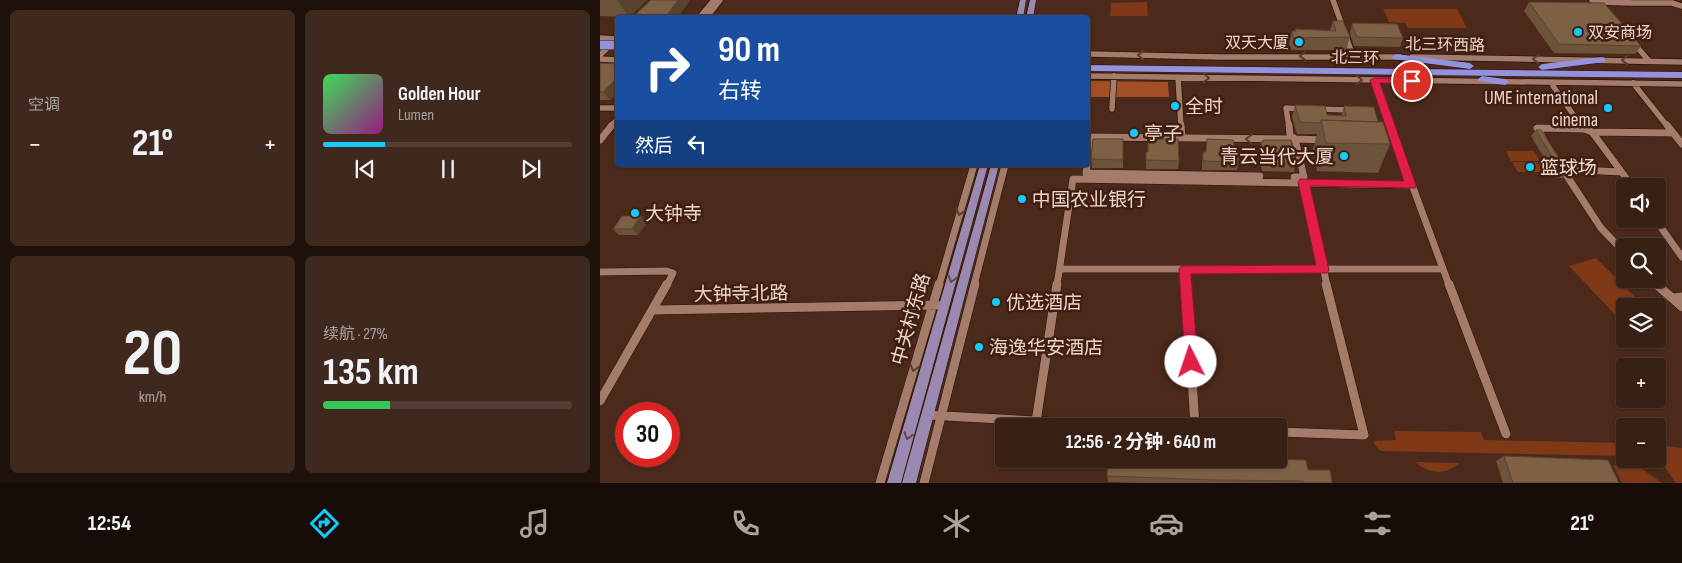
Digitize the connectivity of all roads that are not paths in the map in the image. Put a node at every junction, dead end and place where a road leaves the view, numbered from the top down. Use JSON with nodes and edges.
{"nodes":[{"id":1,"x":714,"y":0,"type":"edge"},
{"id":2,"x":720,"y":0,"type":"edge"},
{"id":3,"x":1023,"y":0,"type":"edge"},
{"id":4,"x":1033,"y":0,"type":"edge"},
{"id":5,"x":1333,"y":0,"type":"edge"},
{"id":6,"x":1594,"y":1,"type":"edge"},
{"id":7,"x":1629,"y":1,"type":"edge"},
{"id":8,"x":1671,"y":2,"type":"edge"},
{"id":9,"x":1682,"y":6,"type":"edge"},
{"id":10,"x":1603,"y":9,"type":"edge"},
{"id":11,"x":702,"y":15,"type":"edge"},
{"id":12,"x":708,"y":15,"type":"edge"},
{"id":13,"x":1019,"y":15,"type":"edge"},
{"id":14,"x":1030,"y":15,"type":"edge"},
{"id":15,"x":1628,"y":37,"type":"edge"},
{"id":16,"x":600,"y":38,"type":"edge"},
{"id":17,"x":615,"y":39,"type":"edge"},
{"id":18,"x":615,"y":41,"type":"edge"},
{"id":19,"x":600,"y":45,"type":"edge"},
{"id":20,"x":615,"y":45,"type":"edge"},
{"id":21,"x":615,"y":52,"type":"edge"},
{"id":22,"x":1090,"y":52,"type":"edge"},
{"id":23,"x":600,"y":53,"type":"edge"},
{"id":24,"x":1352,"y":56,"type":"junction"},
{"id":25,"x":1396,"y":57,"type":"junction"},
{"id":26,"x":600,"y":59,"type":"edge"},
{"id":27,"x":615,"y":60,"type":"edge"},
{"id":28,"x":1602,"y":60,"type":"junction"},
{"id":29,"x":1090,"y":61,"type":"edge"},
{"id":30,"x":1649,"y":61,"type":"junction"},
{"id":31,"x":1682,"y":62,"type":"edge"},
{"id":32,"x":1210,"y":66,"type":"junction"},
{"id":33,"x":1470,"y":66,"type":"junction"},
{"id":34,"x":1090,"y":68,"type":"edge"},
{"id":35,"x":1682,"y":68,"type":"edge"},
{"id":36,"x":1285,"y":70,"type":"junction"},
{"id":37,"x":1545,"y":70,"type":"junction"},
{"id":38,"x":1433,"y":73,"type":"junction"},
{"id":39,"x":1682,"y":75,"type":"edge"},
{"id":40,"x":1090,"y":76,"type":"edge"},
{"id":41,"x":1114,"y":76,"type":"junction"},
{"id":42,"x":1178,"y":77,"type":"junction"},
{"id":43,"x":1223,"y":78,"type":"junction"},
{"id":44,"x":1375,"y":80,"type":"junction"},
{"id":45,"x":1505,"y":82,"type":"junction"},
{"id":46,"x":1682,"y":82,"type":"edge"},
{"id":47,"x":1633,"y":83,"type":"junction"},
{"id":48,"x":1554,"y":86,"type":"dead end"},
{"id":49,"x":600,"y":108,"type":"edge"},
{"id":50,"x":615,"y":108,"type":"edge"},
{"id":51,"x":1112,"y":109,"type":"dead end"},
{"id":52,"x":1361,"y":110,"type":"edge"},
{"id":53,"x":615,"y":122,"type":"edge"},
{"id":54,"x":1584,"y":128,"type":"junction"},
{"id":55,"x":1592,"y":132,"type":"junction"},
{"id":56,"x":1673,"y":133,"type":"junction"},
{"id":57,"x":1090,"y":137,"type":"edge"},
{"id":58,"x":1182,"y":138,"type":"junction"},
{"id":59,"x":600,"y":140,"type":"edge"},
{"id":60,"x":1295,"y":140,"type":"junction"},
{"id":61,"x":1337,"y":140,"type":"edge"},
{"id":62,"x":1547,"y":144,"type":"edge"},
{"id":63,"x":1682,"y":144,"type":"edge"},
{"id":64,"x":1557,"y":160,"type":"edge"},
{"id":65,"x":973,"y":167,"type":"edge"},
{"id":66,"x":983,"y":167,"type":"edge"},
{"id":67,"x":994,"y":167,"type":"edge"},
{"id":68,"x":1004,"y":167,"type":"edge"},
{"id":69,"x":1087,"y":167,"type":"edge"},
{"id":70,"x":1562,"y":168,"type":"junction"},
{"id":71,"x":1621,"y":172,"type":"junction"},
{"id":72,"x":1626,"y":178,"type":"edge"},
{"id":73,"x":1304,"y":182,"type":"junction"},
{"id":74,"x":1411,"y":185,"type":"junction"},
{"id":75,"x":1661,"y":228,"type":"edge"},
{"id":76,"x":1616,"y":244,"type":"edge"},
{"id":77,"x":1682,"y":257,"type":"edge"},
{"id":78,"x":1060,"y":269,"type":"junction"},
{"id":79,"x":1185,"y":269,"type":"junction"},
{"id":80,"x":1442,"y":269,"type":"junction"},
{"id":81,"x":1323,"y":270,"type":"junction"},
{"id":82,"x":600,"y":272,"type":"edge"},
{"id":83,"x":1660,"y":288,"type":"edge"},
{"id":84,"x":1682,"y":297,"type":"edge"},
{"id":85,"x":1672,"y":298,"type":"junction"},
{"id":86,"x":938,"y":305,"type":"junction"},
{"id":87,"x":1682,"y":307,"type":"edge"},
{"id":88,"x":654,"y":310,"type":"junction"},
{"id":89,"x":600,"y":401,"type":"edge"},
{"id":90,"x":927,"y":415,"type":"junction"},
{"id":91,"x":941,"y":416,"type":"junction"},
{"id":92,"x":1037,"y":418,"type":"edge"},
{"id":93,"x":1194,"y":418,"type":"edge"},
{"id":94,"x":995,"y":419,"type":"edge"},
{"id":95,"x":1287,"y":432,"type":"edge"},
{"id":96,"x":1506,"y":434,"type":"dead end"},
{"id":97,"x":880,"y":483,"type":"edge"},
{"id":98,"x":894,"y":483,"type":"edge"},
{"id":99,"x":910,"y":483,"type":"edge"},
{"id":100,"x":924,"y":483,"type":"edge"}],
"edges":[{"from":1,"to":11,"type":"street"},
{"from":2,"to":12,"type":"street"},
{"from":3,"to":13,"type":"main road"},
{"from":4,"to":14,"type":"main road"},
{"from":5,"to":24,"type":"street"},
{"from":6,"to":7,"type":"street"},
{"from":6,"to":10,"type":"street"},
{"from":7,"to":8,"type":"street"},
{"from":8,"to":9,"type":"street"},
{"from":15,"to":30,"type":"street"},
{"from":16,"to":17,"type":"street"},
{"from":18,"to":23,"type":"street"},
{"from":19,"to":20,"type":"highway","bridge":true},
{"from":21,"to":23,"type":"highway"},
{"from":24,"to":22,"type":"street","name":"北三环西路","one_way":true},
{"from":24,"to":25,"type":"street","name":"北三环西路"},
{"from":28,"to":25,"type":"street","name":"北三环西路","one_way":true},
{"from":25,"to":33,"type":"highway"},
{"from":26,"to":27,"type":"street"},
{"from":30,"to":28,"type":"street","name":"北三环西路","one_way":true},
{"from":28,"to":37,"type":"highway"},
{"from":29,"to":32,"type":"highway","name":"北三环"},
{"from":30,"to":31,"type":"street","name":"北三环西路"},
{"from":32,"to":33,"type":"highway","name":"北三环"},
{"from":32,"to":34,"type":"highway","name":"北三环"},
{"from":32,"to":36,"type":"highway","name":"北三环"},
{"from":33,"to":37,"type":"highway","name":"北三环"},
{"from":35,"to":37,"type":"highway","name":"北三环"},
{"from":36,"to":38,"type":"highway","name":"北三环"},
{"from":36,"to":43,"type":"highway"},
{"from":37,"to":38,"type":"highway","name":"北三环"},
{"from":37,"to":39,"type":"highway","name":"北三环"},
{"from":37,"to":46,"type":"highway"},
{"from":38,"to":45,"type":"highway"},
{"from":40,"to":41,"type":"street","name":"北三环西路"},
{"from":41,"to":42,"type":"street","name":"北三环西路"},
{"from":41,"to":51,"type":"street"},
{"from":42,"to":43,"type":"street","name":"北三环西路","one_way":true},
{"from":42,"to":58,"type":"street"},
{"from":43,"to":44,"type":"street","name":"北三环西路","one_way":true},
{"from":44,"to":45,"type":"street","name":"北三环西路"},
{"from":44,"to":74,"type":"street"},
{"from":45,"to":47,"type":"street","name":"北三环西路"},
{"from":46,"to":47,"type":"street","name":"北三环西路"},
{"from":47,"to":56,"type":"street"},
{"from":48,"to":54,"type":"street"},
{"from":49,"to":50,"type":"street"},
{"from":52,"to":60,"type":"street"},
{"from":53,"to":59,"type":"street"},
{"from":54,"to":55,"type":"street"},
{"from":54,"to":62,"type":"street"},
{"from":55,"to":56,"type":"street"},
{"from":55,"to":71,"type":"street"},
{"from":56,"to":63,"type":"street"},
{"from":57,"to":58,"type":"street"},
{"from":60,"to":58,"type":"street","one_way":true},
{"from":60,"to":61,"type":"street"},
{"from":60,"to":69,"type":"street"},
{"from":64,"to":70,"type":"street"},
{"from":65,"to":86,"type":"street","name":"中关村东路","one_way":true},
{"from":66,"to":86,"type":"main road","name":"中关村东路","one_way":true},
{"from":67,"to":90,"type":"main road"},
{"from":68,"to":91,"type":"street"},
{"from":70,"to":71,"type":"street"},
{"from":70,"to":76,"type":"street"},
{"from":71,"to":72,"type":"street"},
{"from":73,"to":74,"type":"street"},
{"from":73,"to":78,"type":"street"},
{"from":73,"to":81,"type":"street"},
{"from":74,"to":80,"type":"street"},
{"from":75,"to":77,"type":"street"},
{"from":78,"to":79,"type":"street"},
{"from":78,"to":92,"type":"street"},
{"from":79,"to":81,"type":"street"},
{"from":79,"to":93,"type":"street"},
{"from":80,"to":81,"type":"street"},
{"from":80,"to":96,"type":"street"},
{"from":81,"to":95,"type":"street"},
{"from":82,"to":88,"type":"street","name":"大钟寺北路"},
{"from":83,"to":85,"type":"street"},
{"from":84,"to":85,"type":"street"},
{"from":85,"to":87,"type":"street"},
{"from":86,"to":88,"type":"street","name":"大钟寺北路"},
{"from":86,"to":97,"type":"street","name":"中关村东路","one_way":true},
{"from":86,"to":98,"type":"main road","name":"中关村东路","one_way":true},
{"from":88,"to":89,"type":"street"},
{"from":90,"to":91,"type":"street"},
{"from":90,"to":99,"type":"main road"},
{"from":91,"to":94,"type":"street"},
{"from":91,"to":100,"type":"street"}]}
